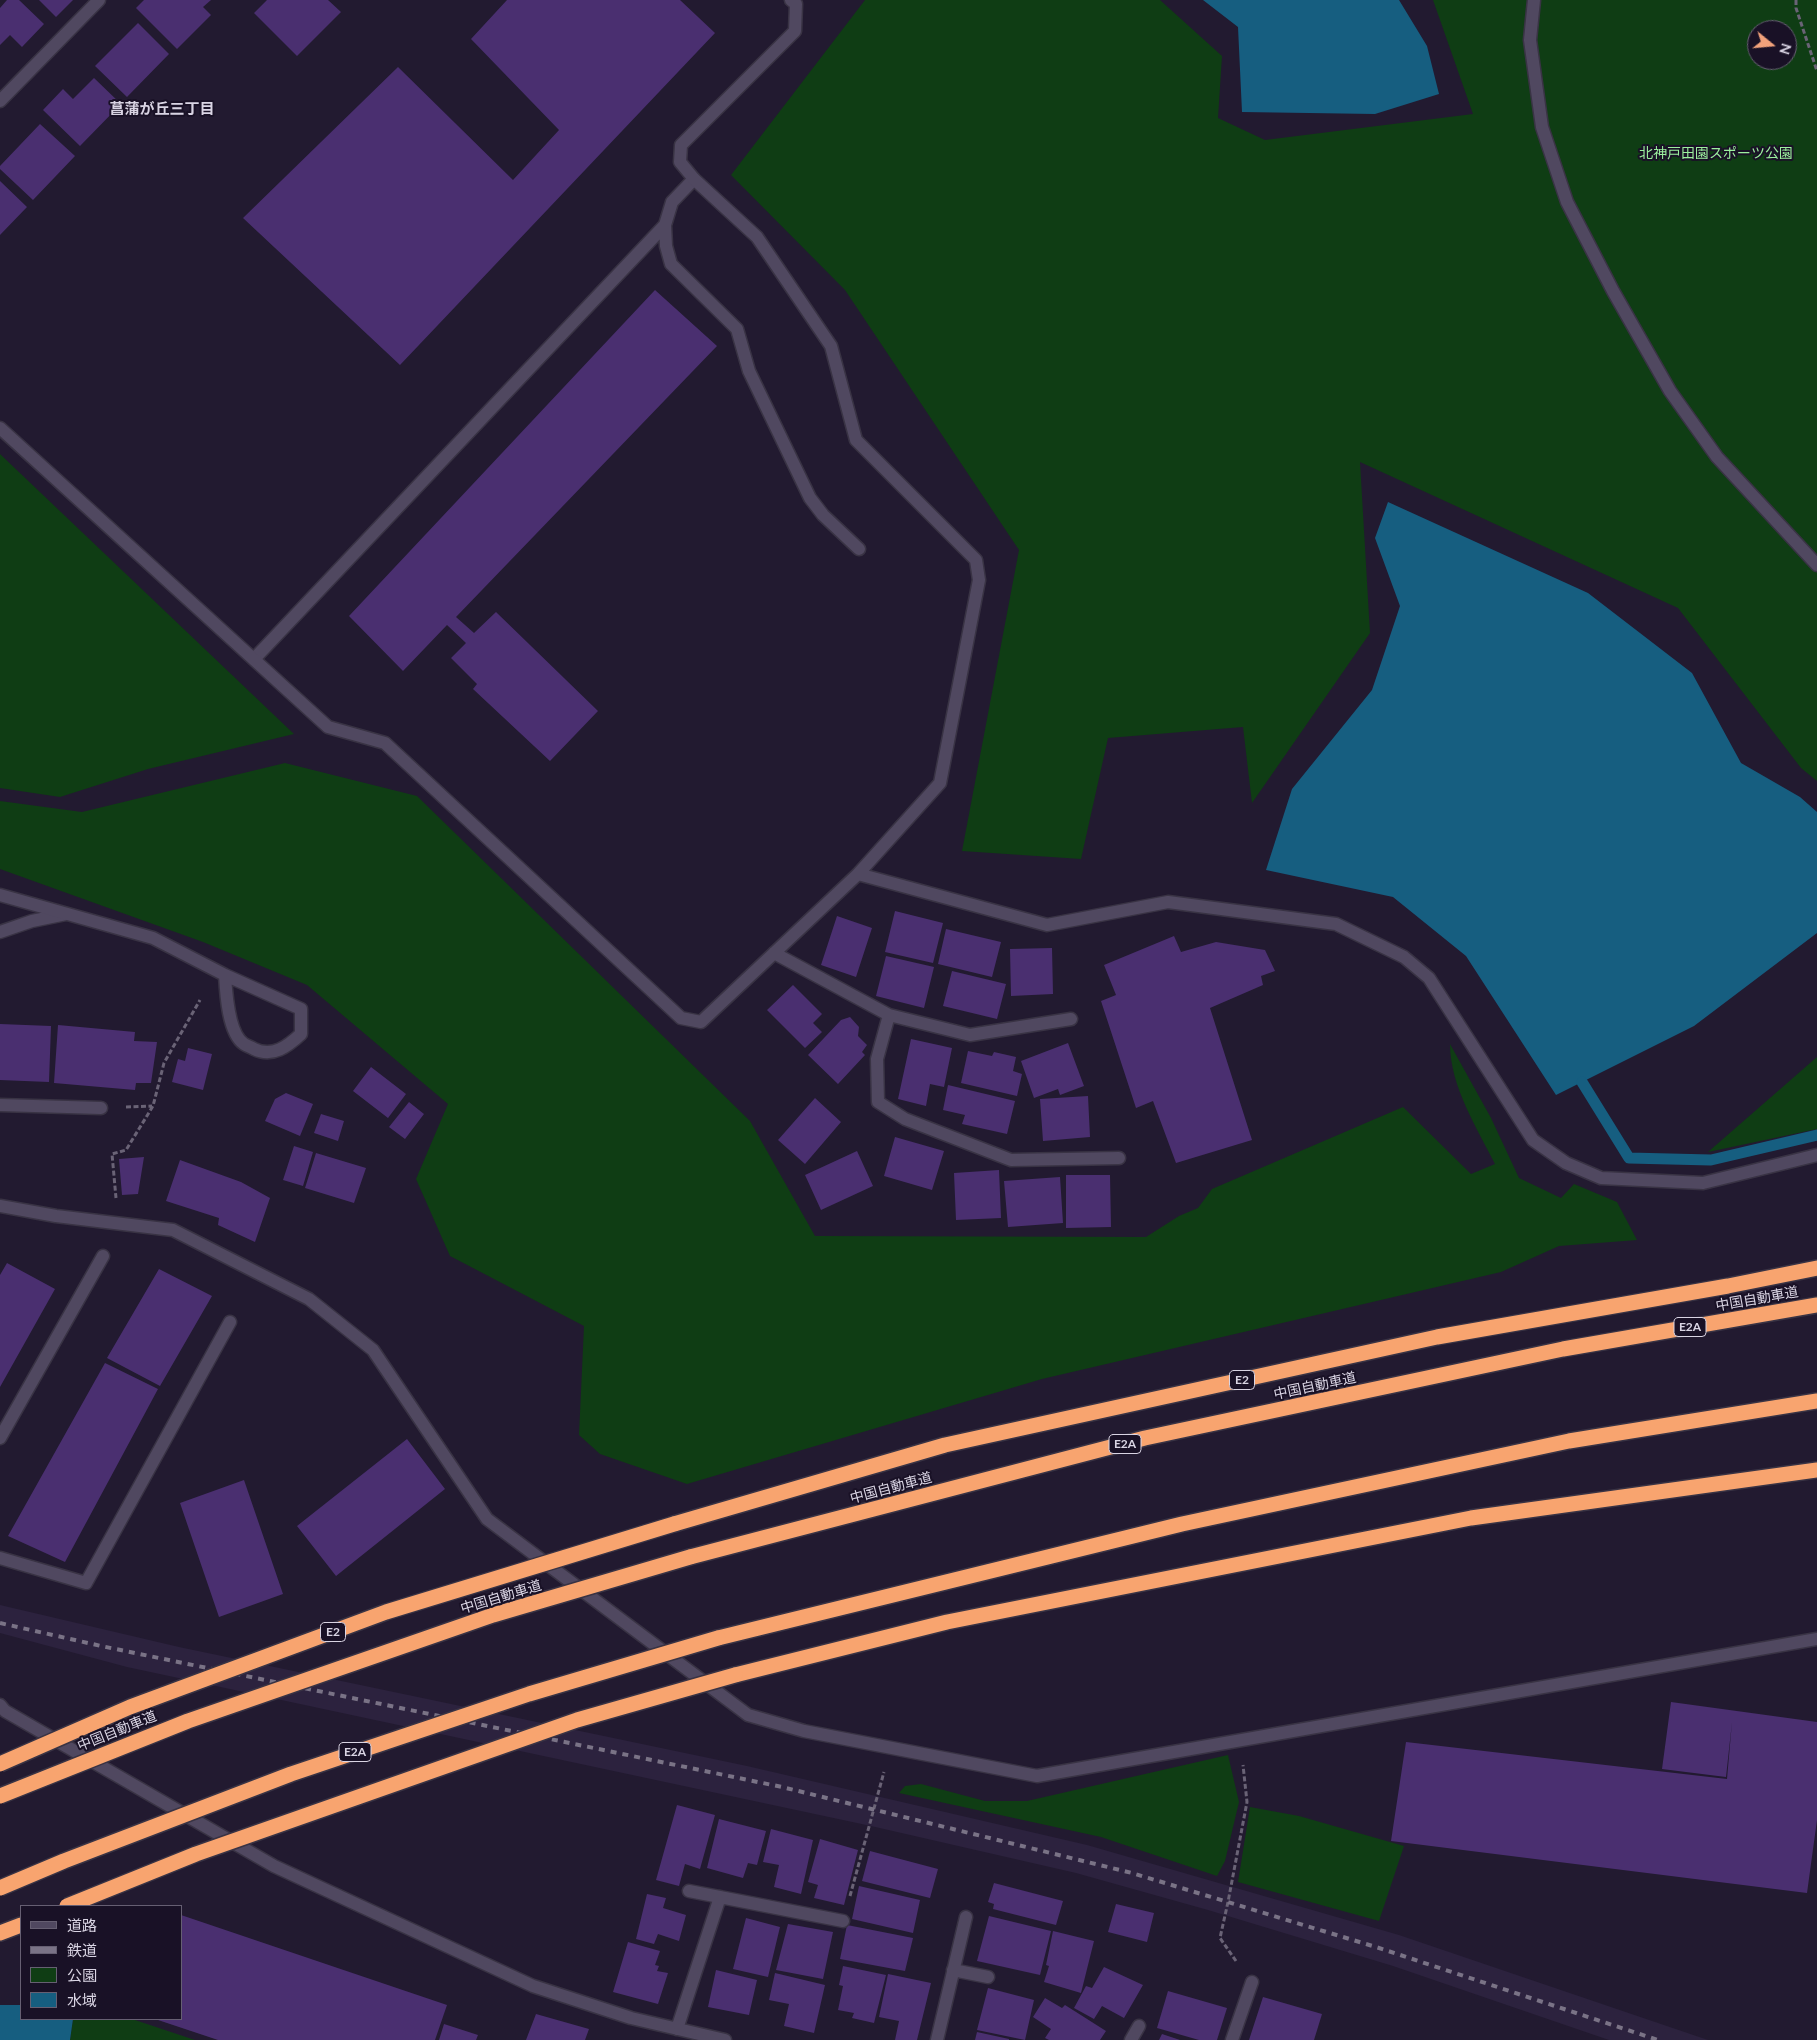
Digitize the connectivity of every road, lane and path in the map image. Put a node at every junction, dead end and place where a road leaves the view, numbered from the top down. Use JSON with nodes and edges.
{"nodes":[{"id":1,"x":99,"y":0,"type":"edge"},
{"id":2,"x":791,"y":0,"type":"edge"},
{"id":3,"x":1534,"y":0,"type":"edge"},
{"id":4,"x":1796,"y":0,"type":"edge"},
{"id":5,"x":1817,"y":71,"type":"edge"},
{"id":6,"x":0,"y":101,"type":"edge"},
{"id":7,"x":694,"y":179,"type":"junction"},
{"id":8,"x":665,"y":225,"type":"junction"},
{"id":9,"x":0,"y":428,"type":"edge"},
{"id":10,"x":859,"y":549,"type":"dead end"},
{"id":11,"x":1817,"y":565,"type":"edge"},
{"id":12,"x":254,"y":659,"type":"junction"},
{"id":13,"x":858,"y":874,"type":"junction"},
{"id":14,"x":0,"y":895,"type":"edge"},
{"id":15,"x":66,"y":914,"type":"junction"},
{"id":16,"x":0,"y":932,"type":"edge"},
{"id":17,"x":774,"y":953,"type":"junction"},
{"id":18,"x":225,"y":975,"type":"junction"},
{"id":19,"x":889,"y":1015,"type":"junction"},
{"id":20,"x":1071,"y":1019,"type":"dead end"},
{"id":21,"x":0,"y":1105,"type":"edge"},
{"id":22,"x":101,"y":1108,"type":"dead end"},
{"id":23,"x":1817,"y":1155,"type":"edge"},
{"id":24,"x":1119,"y":1158,"type":"dead end"},
{"id":25,"x":0,"y":1206,"type":"edge"},
{"id":26,"x":114,"y":1222,"type":"junction"},
{"id":27,"x":103,"y":1256,"type":"dead end"},
{"id":28,"x":1817,"y":1268,"type":"edge"},
{"id":29,"x":1817,"y":1305,"type":"edge"},
{"id":30,"x":230,"y":1322,"type":"dead end"},
{"id":31,"x":1817,"y":1402,"type":"edge"},
{"id":32,"x":0,"y":1438,"type":"edge"},
{"id":33,"x":1817,"y":1470,"type":"edge"},
{"id":34,"x":0,"y":1558,"type":"edge"},
{"id":35,"x":1817,"y":1639,"type":"edge"},
{"id":36,"x":0,"y":1705,"type":"edge"},
{"id":37,"x":1240,"y":1740,"type":"junction"},
{"id":38,"x":890,"y":1747,"type":"junction"},
{"id":39,"x":0,"y":1764,"type":"edge"},
{"id":40,"x":0,"y":1796,"type":"edge"},
{"id":41,"x":0,"y":1888,"type":"edge"},
{"id":42,"x":689,"y":1890,"type":"dead end"},
{"id":43,"x":720,"y":1897,"type":"junction"},
{"id":44,"x":69,"y":1905,"type":"edge"},
{"id":45,"x":966,"y":1917,"type":"dead end"},
{"id":46,"x":843,"y":1921,"type":"joint"},
{"id":47,"x":20,"y":1925,"type":"edge"},
{"id":48,"x":0,"y":1933,"type":"edge"},
{"id":49,"x":953,"y":1970,"type":"junction"},
{"id":50,"x":988,"y":1977,"type":"dead end"},
{"id":51,"x":1252,"y":1982,"type":"joint"},
{"id":52,"x":1139,"y":2026,"type":"dead end"},
{"id":53,"x":677,"y":2029,"type":"junction"},
{"id":54,"x":725,"y":2040,"type":"edge"},
{"id":55,"x":937,"y":2040,"type":"edge"},
{"id":56,"x":1131,"y":2040,"type":"edge"},
{"id":57,"x":1232,"y":2040,"type":"edge"}],
"edges":[{"from":1,"to":6,"type":"street"},
{"from":2,"to":7,"type":"street"},
{"from":3,"to":11,"type":"street"},
{"from":4,"to":5,"type":"path"},
{"from":7,"to":8,"type":"street"},
{"from":7,"to":13,"type":"street"},
{"from":8,"to":10,"type":"street"},
{"from":8,"to":12,"type":"street"},
{"from":9,"to":12,"type":"street"},
{"from":12,"to":17,"type":"street"},
{"from":13,"to":17,"type":"street"},
{"from":13,"to":23,"type":"street"},
{"from":14,"to":15,"type":"street"},
{"from":15,"to":16,"type":"street"},
{"from":15,"to":18,"type":"street"},
{"from":17,"to":19,"type":"street"},
{"from":18,"to":18,"type":"street"},
{"from":18,"to":26,"type":"path"},
{"from":19,"to":20,"type":"street"},
{"from":19,"to":24,"type":"street"},
{"from":21,"to":22,"type":"street"},
{"from":25,"to":26,"type":"street"},
{"from":26,"to":38,"type":"street"},
{"from":27,"to":32,"type":"street"},
{"from":28,"to":39,"type":"highway","number":"E2","bridge":true},
{"from":29,"to":40,"type":"highway","name":"中国自動車道","number":"E2A","bridge":true},
{"from":30,"to":34,"type":"street"},
{"from":31,"to":41,"type":"highway","number":"E2A","bridge":true},
{"from":33,"to":44,"type":"highway","bridge":true},
{"from":35,"to":37,"type":"street"},
{"from":36,"to":53,"type":"street"},
{"from":37,"to":38,"type":"street"},
{"from":37,"to":51,"type":"path"},
{"from":38,"to":46,"type":"path"},
{"from":42,"to":43,"type":"street"},
{"from":43,"to":46,"type":"street"},
{"from":43,"to":53,"type":"street"},
{"from":45,"to":49,"type":"street"},
{"from":47,"to":48,"type":"highway"},
{"from":49,"to":50,"type":"street"},
{"from":49,"to":55,"type":"street"},
{"from":51,"to":57,"type":"street"},
{"from":52,"to":56,"type":"street"},
{"from":53,"to":54,"type":"street"}]}
